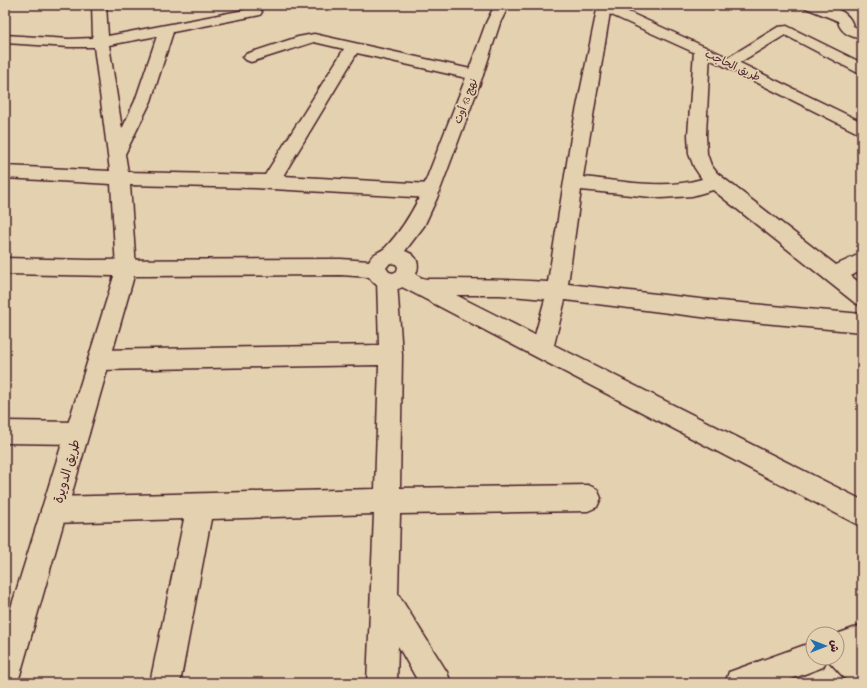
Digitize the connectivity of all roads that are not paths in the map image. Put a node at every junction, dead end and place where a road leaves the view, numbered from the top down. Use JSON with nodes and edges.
{"nodes":[{"id":1,"x":99,"y":5,"type":"edge"},
{"id":2,"x":502,"y":5,"type":"edge"},
{"id":3,"x":811,"y":5,"type":"edge"},
{"id":4,"x":603,"y":6,"type":"edge"},
{"id":5,"x":255,"y":12,"type":"dead end"},
{"id":6,"x":166,"y":30,"type":"junction"},
{"id":7,"x":862,"y":35,"type":"edge"},
{"id":8,"x":5,"y":39,"type":"edge"},
{"id":9,"x":101,"y":42,"type":"junction"},
{"id":10,"x":353,"y":47,"type":"junction"},
{"id":11,"x":702,"y":51,"type":"junction"},
{"id":12,"x":251,"y":57,"type":"dead end"},
{"id":13,"x":729,"y":63,"type":"junction"},
{"id":14,"x":862,"y":69,"type":"edge"},
{"id":15,"x":475,"y":75,"type":"junction"},
{"id":16,"x":862,"y":129,"type":"edge"},
{"id":17,"x":116,"y":153,"type":"junction"},
{"id":18,"x":5,"y":172,"type":"edge"},
{"id":19,"x":120,"y":178,"type":"junction"},
{"id":20,"x":270,"y":182,"type":"junction"},
{"id":21,"x":717,"y":182,"type":"junction"},
{"id":22,"x":573,"y":183,"type":"junction"},
{"id":23,"x":429,"y":194,"type":"junction"},
{"id":24,"x":862,"y":261,"type":"edge"},
{"id":25,"x":5,"y":266,"type":"edge"},
{"id":26,"x":126,"y":268,"type":"junction"},
{"id":27,"x":398,"y":272,"type":"junction"},
{"id":28,"x":835,"y":275,"type":"junction"},
{"id":29,"x":557,"y":291,"type":"junction"},
{"id":30,"x":862,"y":297,"type":"edge"},
{"id":31,"x":862,"y":324,"type":"edge"},
{"id":32,"x":542,"y":350,"type":"junction"},
{"id":33,"x":391,"y":355,"type":"junction"},
{"id":34,"x":99,"y":360,"type":"junction"},
{"id":35,"x":5,"y":432,"type":"edge"},
{"id":36,"x":77,"y":433,"type":"junction"},
{"id":37,"x":588,"y":498,"type":"dead end"},
{"id":38,"x":387,"y":501,"type":"junction"},
{"id":39,"x":200,"y":506,"type":"junction"},
{"id":40,"x":54,"y":510,"type":"junction"},
{"id":41,"x":862,"y":514,"type":"edge"},
{"id":42,"x":384,"y":596,"type":"junction"},
{"id":43,"x":862,"y":639,"type":"edge"},
{"id":44,"x":845,"y":646,"type":"edge"},
{"id":45,"x":845,"y":657,"type":"edge"},
{"id":46,"x":805,"y":660,"type":"edge"},
{"id":47,"x":5,"y":675,"type":"edge"},
{"id":48,"x":862,"y":675,"type":"edge"},
{"id":49,"x":165,"y":683,"type":"edge"},
{"id":50,"x":382,"y":683,"type":"edge"},
{"id":51,"x":436,"y":683,"type":"edge"},
{"id":52,"x":740,"y":683,"type":"edge"}],
"edges":[{"from":1,"to":9,"type":"street"},
{"from":2,"to":15,"type":"street","name":"نهج 13 أوت"},
{"from":3,"to":7,"type":"street"},
{"from":4,"to":11,"type":"street","name":"طريق الحاجب"},
{"from":4,"to":22,"type":"street"},
{"from":5,"to":6,"type":"street"},
{"from":6,"to":9,"type":"street"},
{"from":6,"to":17,"type":"street"},
{"from":8,"to":9,"type":"street"},
{"from":9,"to":17,"type":"street"},
{"from":10,"to":12,"type":"street"},
{"from":10,"to":15,"type":"street"},
{"from":10,"to":20,"type":"street"},
{"from":11,"to":13,"type":"street","name":"طريق الحاجب"},
{"from":11,"to":21,"type":"street"},
{"from":13,"to":14,"type":"street"},
{"from":13,"to":16,"type":"street","name":"طريق الحاجب"},
{"from":15,"to":23,"type":"street","name":"نهج 13 أوت"},
{"from":17,"to":19,"type":"street"},
{"from":18,"to":19,"type":"street"},
{"from":19,"to":20,"type":"street"},
{"from":19,"to":26,"type":"street"},
{"from":20,"to":23,"type":"street"},
{"from":21,"to":22,"type":"street"},
{"from":21,"to":28,"type":"street"},
{"from":22,"to":29,"type":"street"},
{"from":23,"to":27,"type":"street","name":"نهج 13 أوت"},
{"from":24,"to":28,"type":"street"},
{"from":25,"to":26,"type":"street"},
{"from":26,"to":27,"type":"street"},
{"from":26,"to":34,"type":"street","name":"طريق الدويرة"},
{"from":27,"to":29,"type":"street"},
{"from":27,"to":32,"type":"street"},
{"from":27,"to":33,"type":"street"},
{"from":28,"to":30,"type":"street"},
{"from":29,"to":31,"type":"street"},
{"from":29,"to":32,"type":"street"},
{"from":32,"to":41,"type":"street"},
{"from":33,"to":34,"type":"street"},
{"from":33,"to":38,"type":"street"},
{"from":34,"to":36,"type":"street","name":"طريق الدويرة"},
{"from":35,"to":36,"type":"street"},
{"from":36,"to":40,"type":"street","name":"طريق الدويرة"},
{"from":37,"to":38,"type":"street"},
{"from":38,"to":39,"type":"street"},
{"from":38,"to":42,"type":"street"},
{"from":39,"to":40,"type":"street"},
{"from":39,"to":49,"type":"street"},
{"from":40,"to":47,"type":"street","name":"طريق الدويرة"},
{"from":42,"to":50,"type":"street"},
{"from":42,"to":51,"type":"street"},
{"from":43,"to":44,"type":"street"},
{"from":45,"to":48,"type":"street"},
{"from":46,"to":52,"type":"street"}]}
